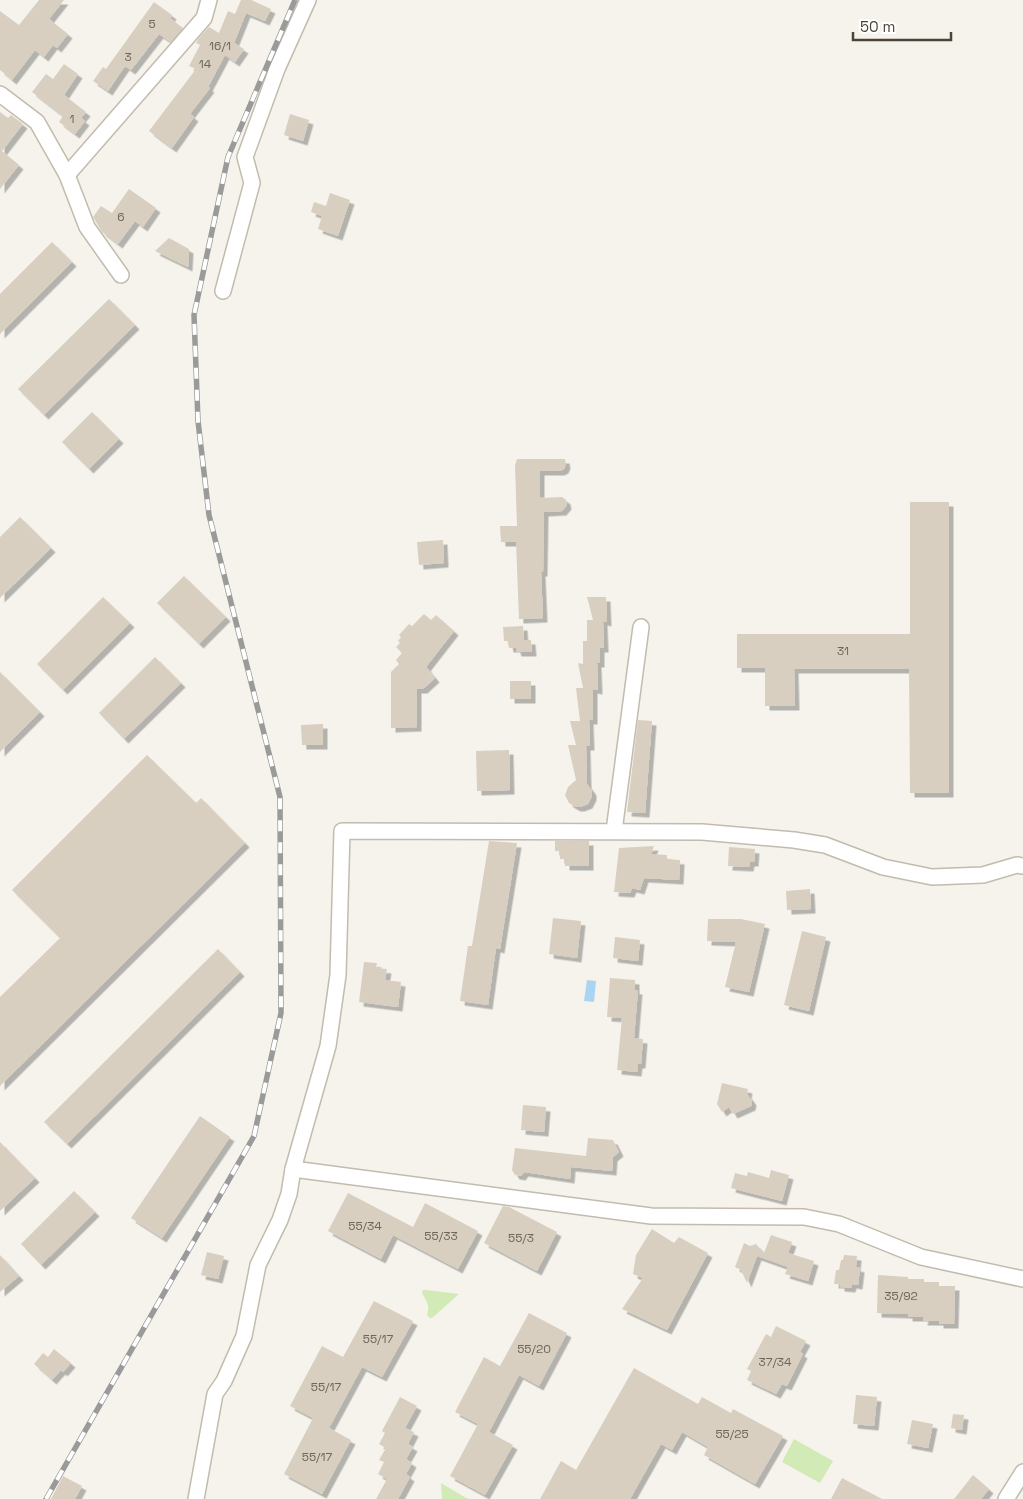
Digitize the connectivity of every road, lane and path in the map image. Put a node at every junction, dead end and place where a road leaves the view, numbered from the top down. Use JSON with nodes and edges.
{"nodes":[{"id":1,"x":209,"y":0,"type":"edge"},
{"id":2,"x":308,"y":0,"type":"edge"},
{"id":3,"x":0,"y":94,"type":"edge"},
{"id":4,"x":67,"y":174,"type":"junction"},
{"id":5,"x":121,"y":275,"type":"dead end"},
{"id":6,"x":222,"y":291,"type":"dead end"},
{"id":7,"x":641,"y":627,"type":"dead end"},
{"id":8,"x":614,"y":831,"type":"junction"},
{"id":9,"x":1023,"y":866,"type":"edge"},
{"id":10,"x":292,"y":1169,"type":"junction"},
{"id":11,"x":1023,"y":1280,"type":"edge"},
{"id":12,"x":1023,"y":1472,"type":"edge"},
{"id":13,"x":196,"y":1499,"type":"edge"},
{"id":14,"x":1006,"y":1499,"type":"edge"}],
"edges":[{"from":1,"to":4,"type":"street"},
{"from":2,"to":6,"type":"street"},
{"from":3,"to":4,"type":"street"},
{"from":4,"to":5,"type":"street"},
{"from":7,"to":8,"type":"street"},
{"from":8,"to":9,"type":"street"},
{"from":8,"to":10,"type":"street"},
{"from":10,"to":11,"type":"street"},
{"from":10,"to":13,"type":"street"},
{"from":12,"to":14,"type":"street"}]}
